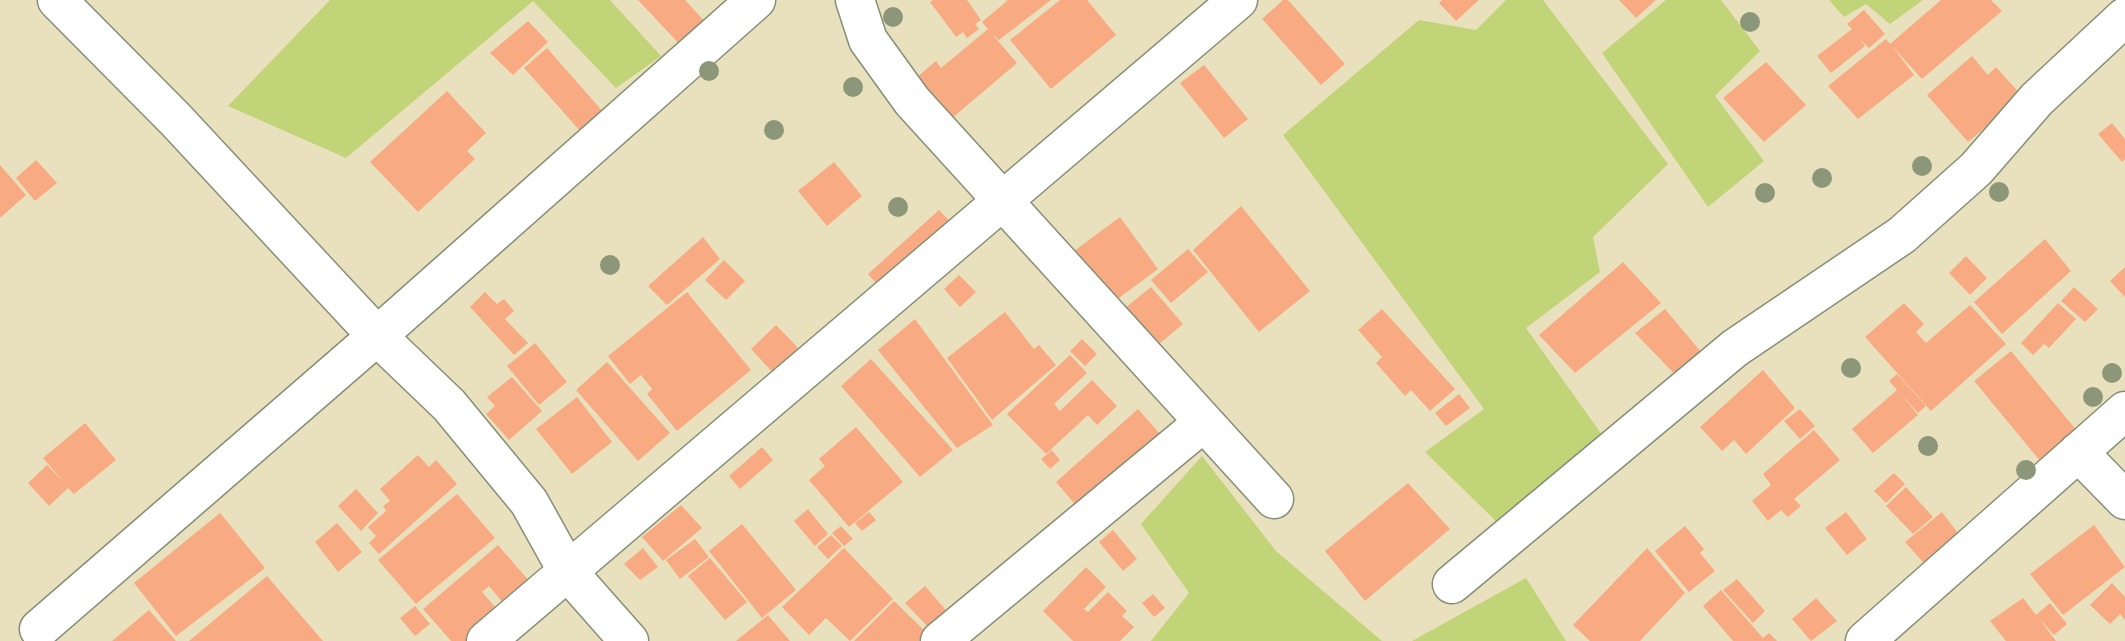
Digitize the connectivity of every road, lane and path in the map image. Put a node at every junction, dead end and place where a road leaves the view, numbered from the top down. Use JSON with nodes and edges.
{"nodes":[{"id":1,"x":57,"y":0,"type":"edge"},
{"id":2,"x":756,"y":0,"type":"edge"},
{"id":3,"x":855,"y":0,"type":"edge"},
{"id":4,"x":1238,"y":0,"type":"edge"},
{"id":5,"x":2125,"y":17,"type":"edge"},
{"id":6,"x":1002,"y":202,"type":"junction"},
{"id":7,"x":377,"y":337,"type":"junction"},
{"id":8,"x":2125,"y":411,"type":"edge"},
{"id":9,"x":1204,"y":422,"type":"junction"},
{"id":10,"x":2078,"y":452,"type":"junction"},
{"id":11,"x":1274,"y":499,"type":"dead end"},
{"id":12,"x":2125,"y":500,"type":"edge"},
{"id":13,"x":568,"y":572,"type":"junction"},
{"id":14,"x":1452,"y":584,"type":"dead end"},
{"id":15,"x":39,"y":629,"type":"dead end"},
{"id":16,"x":486,"y":641,"type":"edge"},
{"id":17,"x":629,"y":641,"type":"edge"},
{"id":18,"x":940,"y":641,"type":"edge"},
{"id":19,"x":1865,"y":641,"type":"edge"}],
"edges":[{"from":1,"to":7,"type":"street"},
{"from":2,"to":7,"type":"street"},
{"from":3,"to":6,"type":"street"},
{"from":4,"to":6,"type":"street"},
{"from":5,"to":14,"type":"street"},
{"from":6,"to":9,"type":"street"},
{"from":6,"to":13,"type":"street"},
{"from":7,"to":13,"type":"street"},
{"from":7,"to":15,"type":"street"},
{"from":8,"to":10,"type":"street"},
{"from":9,"to":11,"type":"street"},
{"from":9,"to":18,"type":"street"},
{"from":10,"to":12,"type":"street"},
{"from":10,"to":19,"type":"street"},
{"from":13,"to":16,"type":"street"},
{"from":13,"to":17,"type":"street"}]}
